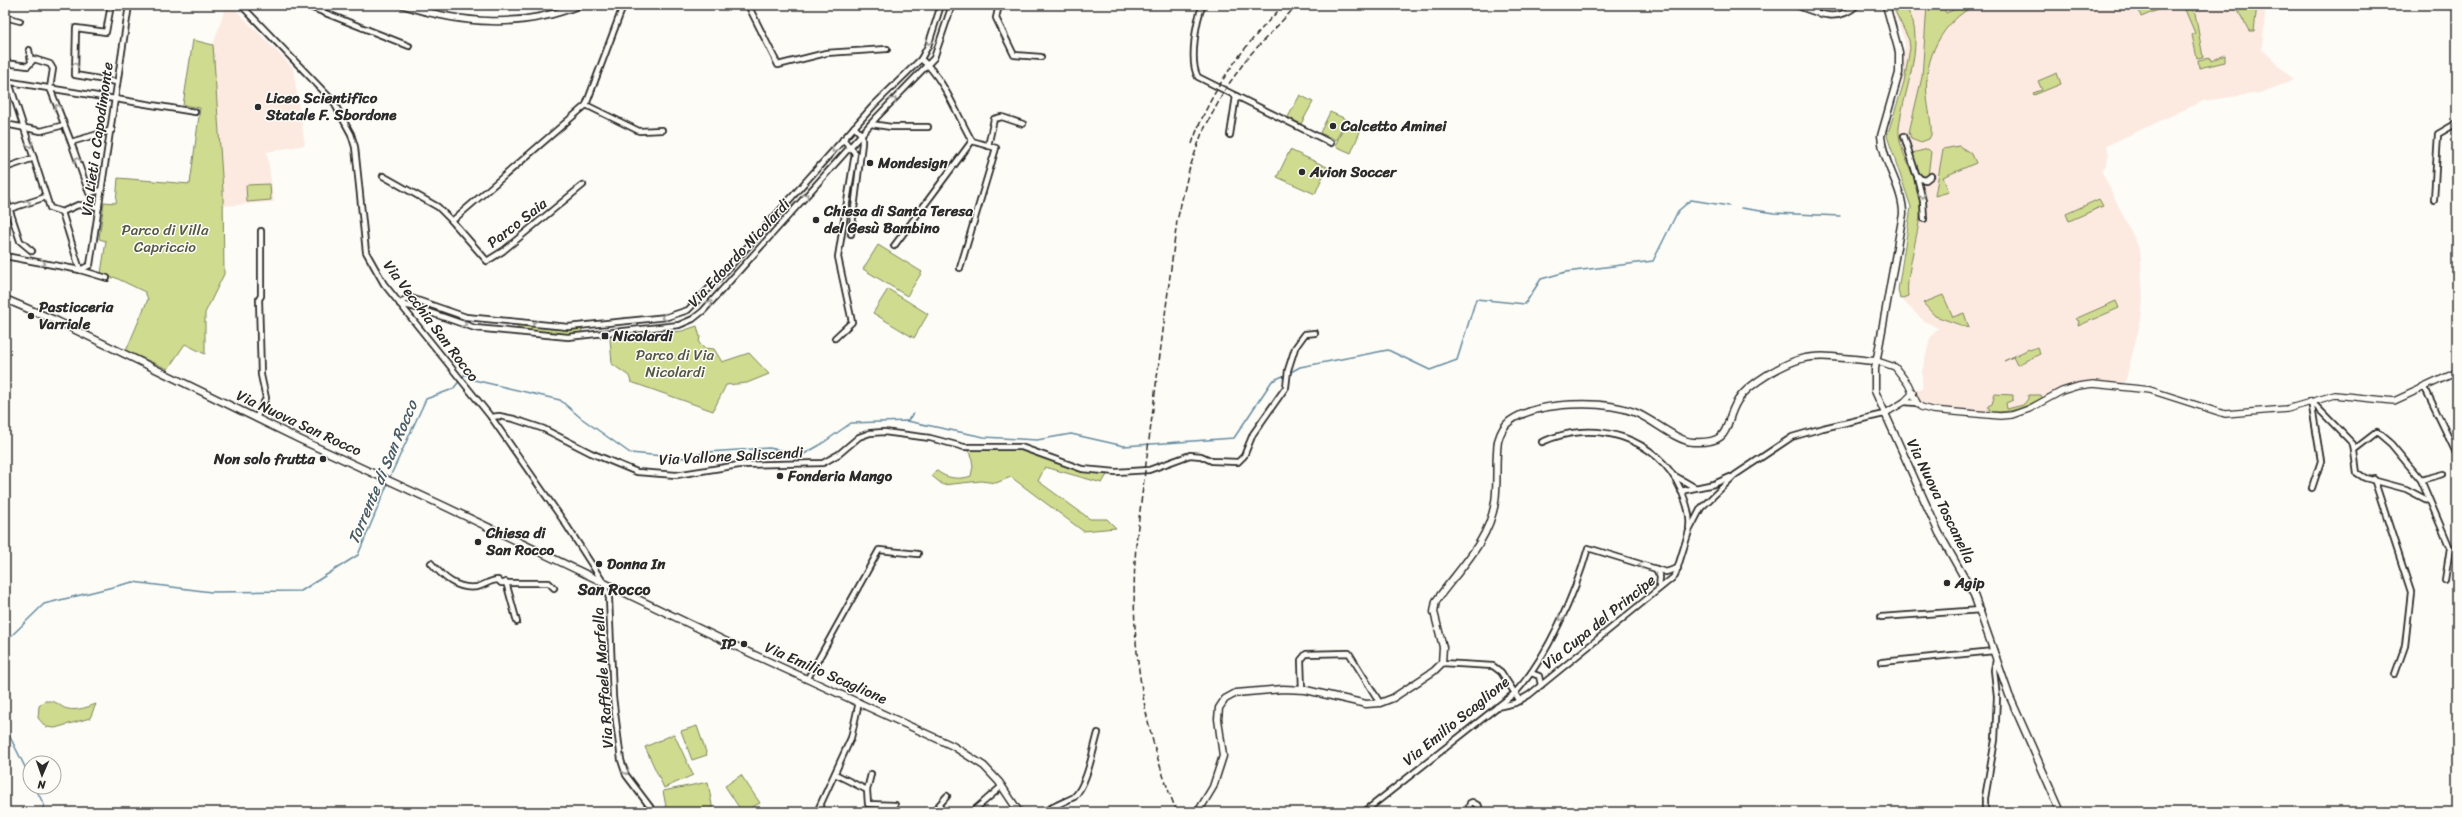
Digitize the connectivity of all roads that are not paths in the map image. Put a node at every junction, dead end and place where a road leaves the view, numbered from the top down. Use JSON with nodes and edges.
{"nodes":[{"id":1,"x":111,"y":5,"type":"edge"},
{"id":2,"x":129,"y":5,"type":"edge"},
{"id":3,"x":241,"y":5,"type":"edge"},
{"id":4,"x":305,"y":5,"type":"edge"},
{"id":5,"x":403,"y":5,"type":"edge"},
{"id":6,"x":579,"y":5,"type":"edge"},
{"id":7,"x":621,"y":5,"type":"edge"},
{"id":8,"x":748,"y":5,"type":"edge"},
{"id":9,"x":941,"y":5,"type":"edge"},
{"id":10,"x":952,"y":5,"type":"edge"},
{"id":11,"x":999,"y":5,"type":"edge"},
{"id":12,"x":1203,"y":5,"type":"edge"},
{"id":13,"x":1796,"y":5,"type":"edge"},
{"id":14,"x":1857,"y":5,"type":"edge"},
{"id":15,"x":1886,"y":5,"type":"edge"},
{"id":16,"x":5,"y":16,"type":"edge"},
{"id":17,"x":20,"y":21,"type":"dead end"},
{"id":18,"x":409,"y":46,"type":"dead end"},
{"id":19,"x":887,"y":49,"type":"dead end"},
{"id":20,"x":30,"y":50,"type":"dead end"},
{"id":21,"x":1041,"y":57,"type":"dead end"},
{"id":22,"x":921,"y":59,"type":"junction"},
{"id":23,"x":30,"y":61,"type":"junction"},
{"id":24,"x":5,"y":63,"type":"edge"},
{"id":25,"x":928,"y":64,"type":"junction"},
{"id":26,"x":7,"y":81,"type":"edge"},
{"id":27,"x":117,"y":82,"type":"junction"},
{"id":28,"x":50,"y":88,"type":"junction"},
{"id":29,"x":1236,"y":96,"type":"junction"},
{"id":30,"x":115,"y":98,"type":"junction"},
{"id":31,"x":586,"y":105,"type":"junction"},
{"id":32,"x":195,"y":112,"type":"dead end"},
{"id":33,"x":2457,"y":123,"type":"edge"},
{"id":34,"x":5,"y":124,"type":"edge"},
{"id":35,"x":871,"y":124,"type":"junction"},
{"id":36,"x":1023,"y":124,"type":"dead end"},
{"id":37,"x":64,"y":125,"type":"junction"},
{"id":38,"x":854,"y":127,"type":"junction"},
{"id":39,"x":928,"y":127,"type":"dead end"},
{"id":40,"x":24,"y":128,"type":"junction"},
{"id":41,"x":112,"y":130,"type":"junction"},
{"id":42,"x":662,"y":130,"type":"dead end"},
{"id":43,"x":862,"y":134,"type":"junction"},
{"id":44,"x":1230,"y":135,"type":"dead end"},
{"id":45,"x":1904,"y":136,"type":"dead end"},
{"id":46,"x":843,"y":139,"type":"junction"},
{"id":47,"x":972,"y":141,"type":"junction"},
{"id":48,"x":71,"y":142,"type":"junction"},
{"id":49,"x":1332,"y":143,"type":"dead end"},
{"id":50,"x":851,"y":146,"type":"junction"},
{"id":51,"x":988,"y":146,"type":"junction"},
{"id":52,"x":34,"y":158,"type":"junction"},
{"id":53,"x":5,"y":168,"type":"edge"},
{"id":54,"x":1916,"y":174,"type":"junction"},
{"id":55,"x":383,"y":176,"type":"dead end"},
{"id":56,"x":1931,"y":176,"type":"dead end"},
{"id":57,"x":584,"y":185,"type":"dead end"},
{"id":58,"x":102,"y":190,"type":"junction"},
{"id":59,"x":5,"y":196,"type":"edge"},
{"id":60,"x":46,"y":196,"type":"junction"},
{"id":61,"x":2434,"y":200,"type":"dead end"},
{"id":62,"x":99,"y":207,"type":"junction"},
{"id":63,"x":9,"y":209,"type":"junction"},
{"id":64,"x":62,"y":212,"type":"junction"},
{"id":65,"x":1924,"y":219,"type":"dead end"},
{"id":66,"x":452,"y":221,"type":"junction"},
{"id":67,"x":261,"y":231,"type":"dead end"},
{"id":68,"x":851,"y":234,"type":"dead end"},
{"id":69,"x":894,"y":246,"type":"dead end"},
{"id":70,"x":32,"y":250,"type":"dead end"},
{"id":71,"x":5,"y":256,"type":"edge"},
{"id":72,"x":960,"y":268,"type":"dead end"},
{"id":73,"x":80,"y":270,"type":"junction"},
{"id":74,"x":107,"y":278,"type":"dead end"},
{"id":75,"x":5,"y":299,"type":"edge"},
{"id":76,"x":400,"y":304,"type":"junction"},
{"id":77,"x":630,"y":321,"type":"junction"},
{"id":78,"x":511,"y":322,"type":"junction"},
{"id":79,"x":596,"y":325,"type":"junction"},
{"id":80,"x":586,"y":326,"type":"junction"},
{"id":81,"x":631,"y":331,"type":"junction"},
{"id":82,"x":510,"y":332,"type":"junction"},
{"id":83,"x":1315,"y":333,"type":"dead end"},
{"id":84,"x":598,"y":335,"type":"junction"},
{"id":85,"x":590,"y":336,"type":"junction"},
{"id":86,"x":835,"y":338,"type":"dead end"},
{"id":87,"x":1877,"y":361,"type":"junction"},
{"id":88,"x":2457,"y":372,"type":"edge"},
{"id":89,"x":2424,"y":388,"type":"junction"},
{"id":90,"x":1913,"y":393,"type":"junction"},
{"id":91,"x":2311,"y":401,"type":"junction"},
{"id":92,"x":1904,"y":402,"type":"junction"},
{"id":93,"x":1917,"y":403,"type":"junction"},
{"id":94,"x":1884,"y":414,"type":"junction"},
{"id":95,"x":491,"y":417,"type":"junction"},
{"id":96,"x":256,"y":418,"type":"junction"},
{"id":97,"x":1542,"y":442,"type":"dead end"},
{"id":98,"x":2355,"y":449,"type":"junction"},
{"id":99,"x":2457,"y":455,"type":"edge"},
{"id":100,"x":2443,"y":474,"type":"dead end"},
{"id":101,"x":1673,"y":475,"type":"junction"},
{"id":102,"x":1736,"y":475,"type":"junction"},
{"id":103,"x":2374,"y":479,"type":"junction"},
{"id":104,"x":2421,"y":480,"type":"junction"},
{"id":105,"x":1714,"y":484,"type":"junction"},
{"id":106,"x":1695,"y":487,"type":"junction"},
{"id":107,"x":2312,"y":488,"type":"dead end"},
{"id":108,"x":1682,"y":491,"type":"junction"},
{"id":109,"x":1718,"y":491,"type":"junction"},
{"id":110,"x":2430,"y":500,"type":"junction"},
{"id":111,"x":1688,"y":507,"type":"junction"},
{"id":112,"x":1701,"y":508,"type":"junction"},
{"id":113,"x":1689,"y":531,"type":"junction"},
{"id":114,"x":918,"y":554,"type":"dead end"},
{"id":115,"x":431,"y":563,"type":"dead end"},
{"id":116,"x":1678,"y":568,"type":"junction"},
{"id":117,"x":1656,"y":569,"type":"junction"},
{"id":118,"x":2445,"y":580,"type":"dead end"},
{"id":119,"x":506,"y":582,"type":"junction"},
{"id":120,"x":603,"y":582,"type":"junction"},
{"id":121,"x":554,"y":588,"type":"dead end"},
{"id":122,"x":1660,"y":588,"type":"junction"},
{"id":123,"x":1981,"y":610,"type":"junction"},
{"id":124,"x":1881,"y":617,"type":"dead end"},
{"id":125,"x":517,"y":622,"type":"dead end"},
{"id":126,"x":1994,"y":651,"type":"junction"},
{"id":127,"x":1996,"y":660,"type":"junction"},
{"id":128,"x":1442,"y":662,"type":"junction"},
{"id":129,"x":1882,"y":662,"type":"dead end"},
{"id":130,"x":1531,"y":673,"type":"junction"},
{"id":131,"x":2395,"y":674,"type":"dead end"},
{"id":132,"x":808,"y":678,"type":"junction"},
{"id":133,"x":1541,"y":685,"type":"junction"},
{"id":134,"x":1302,"y":690,"type":"junction"},
{"id":135,"x":1515,"y":693,"type":"junction"},
{"id":136,"x":1520,"y":701,"type":"junction"},
{"id":137,"x":859,"y":702,"type":"junction"},
{"id":138,"x":1380,"y":703,"type":"junction"},
{"id":139,"x":1497,"y":708,"type":"junction"},
{"id":140,"x":1098,"y":733,"type":"dead end"},
{"id":141,"x":835,"y":774,"type":"junction"},
{"id":142,"x":871,"y":774,"type":"dead end"},
{"id":143,"x":1002,"y":786,"type":"junction"},
{"id":144,"x":867,"y":790,"type":"junction"},
{"id":145,"x":947,"y":796,"type":"dead end"},
{"id":146,"x":1206,"y":801,"type":"junction"},
{"id":147,"x":895,"y":804,"type":"dead end"},
{"id":148,"x":654,"y":812,"type":"edge"},
{"id":149,"x":817,"y":812,"type":"edge"},
{"id":150,"x":933,"y":812,"type":"edge"},
{"id":151,"x":972,"y":812,"type":"edge"},
{"id":152,"x":1019,"y":812,"type":"edge"},
{"id":153,"x":1044,"y":812,"type":"edge"},
{"id":154,"x":1198,"y":812,"type":"edge"},
{"id":155,"x":1205,"y":812,"type":"edge"},
{"id":156,"x":1364,"y":812,"type":"edge"},
{"id":157,"x":1468,"y":812,"type":"edge"},
{"id":158,"x":1478,"y":812,"type":"edge"},
{"id":159,"x":1985,"y":812,"type":"edge"},
{"id":160,"x":2061,"y":812,"type":"edge"}],
"edges":[{"from":27,"to":1,"type":"street","one_way":true},
{"from":2,"to":27,"type":"street","name":"Via Lieti a Capodimonte"},
{"from":3,"to":76,"type":"street","name":"Via Vecchia San Rocco"},
{"from":4,"to":18,"type":"street"},
{"from":5,"to":6,"type":"main road"},
{"from":7,"to":31,"type":"street"},
{"from":8,"to":19,"type":"street"},
{"from":9,"to":22,"type":"street","name":"Via Edoardo Nicolardi","one_way":true},
{"from":10,"to":25,"type":"street","name":"Via Edoardo Nicolardi"},
{"from":11,"to":21,"type":"street"},
{"from":12,"to":29,"type":"street"},
{"from":13,"to":14,"type":"street"},
{"from":15,"to":87,"type":"main road","name":"Via Nuova Toscanella"},
{"from":16,"to":17,"type":"street"},
{"from":20,"to":23,"type":"street"},
{"from":22,"to":25,"type":"street"},
{"from":22,"to":38,"type":"street","name":"Via Edoardo Nicolardi"},
{"from":23,"to":24,"type":"street"},
{"from":23,"to":28,"type":"street"},
{"from":35,"to":25,"type":"street","name":"Via Edoardo Nicolardi","one_way":true},
{"from":25,"to":47,"type":"street"},
{"from":26,"to":28,"type":"street"},
{"from":26,"to":40,"type":"street"},
{"from":27,"to":30,"type":"street","name":"Via Lieti a Capodimonte"},
{"from":28,"to":30,"type":"street"},
{"from":37,"to":28,"type":"street","one_way":true},
{"from":29,"to":44,"type":"street"},
{"from":29,"to":49,"type":"street"},
{"from":30,"to":32,"type":"street"},
{"from":30,"to":41,"type":"street","name":"Via Lieti a Capodimonte"},
{"from":31,"to":42,"type":"street"},
{"from":31,"to":66,"type":"street"},
{"from":33,"to":61,"type":"street"},
{"from":34,"to":40,"type":"street"},
{"from":35,"to":39,"type":"street"},
{"from":35,"to":43,"type":"street","name":"Via Edoardo Nicolardi"},
{"from":36,"to":51,"type":"street"},
{"from":37,"to":40,"type":"street"},
{"from":37,"to":48,"type":"street"},
{"from":38,"to":43,"type":"street"},
{"from":38,"to":46,"type":"street","name":"Via Edoardo Nicolardi"},
{"from":40,"to":52,"type":"street","one_way":true},
{"from":41,"to":48,"type":"street"},
{"from":41,"to":58,"type":"street","name":"Via Lieti a Capodimonte"},
{"from":43,"to":50,"type":"street","name":"Via Edoardo Nicolardi"},
{"from":43,"to":68,"type":"street"},
{"from":45,"to":54,"type":"street"},
{"from":46,"to":50,"type":"street"},
{"from":46,"to":77,"type":"street","name":"Via Edoardo Nicolardi","one_way":true},
{"from":47,"to":51,"type":"street"},
{"from":47,"to":69,"type":"street"},
{"from":58,"to":48,"type":"street","one_way":true},
{"from":81,"to":50,"type":"street","name":"Via Edoardo Nicolardi","one_way":true},
{"from":50,"to":86,"type":"street"},
{"from":51,"to":72,"type":"street"},
{"from":52,"to":53,"type":"street"},
{"from":52,"to":60,"type":"street"},
{"from":54,"to":56,"type":"street"},
{"from":54,"to":65,"type":"street","one_way":true},
{"from":55,"to":66,"type":"street","name":"Parco Saia"},
{"from":57,"to":66,"type":"street","name":"Parco Saia"},
{"from":58,"to":62,"type":"street","name":"Via Lieti a Capodimonte"},
{"from":59,"to":63,"type":"street"},
{"from":63,"to":60,"type":"street","one_way":true},
{"from":60,"to":64,"type":"street"},
{"from":62,"to":64,"type":"street"},
{"from":62,"to":73,"type":"street","name":"Via Lieti a Capodimonte"},
{"from":63,"to":70,"type":"street"},
{"from":64,"to":73,"type":"street"},
{"from":67,"to":96,"type":"street"},
{"from":71,"to":73,"type":"street","one_way":true},
{"from":73,"to":74,"type":"street"},
{"from":75,"to":96,"type":"main road","name":"Via Nuova San Rocco"},
{"from":76,"to":78,"type":"street","name":"Via Edoardo Nicolardi"},
{"from":76,"to":82,"type":"street","name":"Via Edoardo Nicolardi","one_way":true},
{"from":76,"to":95,"type":"street","name":"Via Vecchia San Rocco"},
{"from":77,"to":79,"type":"street","name":"Via Edoardo Nicolardi"},
{"from":77,"to":81,"type":"street"},
{"from":80,"to":78,"type":"street","name":"Via Edoardo Nicolardi","one_way":true},
{"from":78,"to":82,"type":"street"},
{"from":79,"to":80,"type":"street","name":"Via Edoardo Nicolardi"},
{"from":79,"to":84,"type":"street"},
{"from":80,"to":85,"type":"street"},
{"from":81,"to":84,"type":"street","name":"Via Edoardo Nicolardi"},
{"from":82,"to":85,"type":"street","name":"Via Edoardo Nicolardi"},
{"from":83,"to":95,"type":"street","name":"Via Vallone Saliscendi"},
{"from":84,"to":85,"type":"street","name":"Via Edoardo Nicolardi"},
{"from":87,"to":90,"type":"street"},
{"from":87,"to":94,"type":"main road","name":"Via Nuova Toscanella"},
{"from":87,"to":128,"type":"main road"},
{"from":88,"to":89,"type":"street"},
{"from":89,"to":91,"type":"street"},
{"from":89,"to":99,"type":"street"},
{"from":90,"to":92,"type":"street"},
{"from":90,"to":93,"type":"street"},
{"from":91,"to":93,"type":"street"},
{"from":91,"to":98,"type":"street"},
{"from":91,"to":107,"type":"street"},
{"from":92,"to":93,"type":"street"},
{"from":92,"to":94,"type":"street"},
{"from":94,"to":102,"type":"street","name":"Via Cupa del Principe"},
{"from":94,"to":123,"type":"main road","name":"Via Nuova Toscanella"},
{"from":95,"to":120,"type":"street","name":"Via Vecchia San Rocco"},
{"from":96,"to":120,"type":"main road","name":"Via Nuova San Rocco"},
{"from":97,"to":101,"type":"street","name":"Via Cupa del Principe"},
{"from":98,"to":103,"type":"street"},
{"from":98,"to":104,"type":"street"},
{"from":100,"to":104,"type":"street"},
{"from":101,"to":106,"type":"street"},
{"from":101,"to":108,"type":"street","name":"Via Cupa del Principe"},
{"from":102,"to":105,"type":"street"},
{"from":102,"to":109,"type":"street","name":"Via Cupa del Principe"},
{"from":103,"to":110,"type":"street"},
{"from":103,"to":131,"type":"street"},
{"from":104,"to":110,"type":"street"},
{"from":105,"to":106,"type":"street"},
{"from":105,"to":109,"type":"street"},
{"from":106,"to":108,"type":"street"},
{"from":108,"to":111,"type":"street","name":"Via Cupa del Principe"},
{"from":109,"to":112,"type":"street","name":"Via Cupa del Principe"},
{"from":110,"to":118,"type":"street"},
{"from":111,"to":112,"type":"street"},
{"from":111,"to":113,"type":"street","name":"Via Cupa del Principe"},
{"from":112,"to":113,"type":"street","name":"Via Cupa del Principe"},
{"from":113,"to":116,"type":"street","name":"Via Cupa del Principe"},
{"from":114,"to":132,"type":"street"},
{"from":115,"to":119,"type":"street"},
{"from":116,"to":117,"type":"street","name":"Via Emilio Scaglione"},
{"from":116,"to":122,"type":"street","name":"Via Cupa del Principe"},
{"from":117,"to":122,"type":"street"},
{"from":117,"to":130,"type":"street","name":"Via Emilio Scaglione","one_way":true},
{"from":119,"to":121,"type":"street"},
{"from":119,"to":125,"type":"street"},
{"from":120,"to":132,"type":"main road","name":"Via Emilio Scaglione"},
{"from":120,"to":148,"type":"street","name":"Via Raffaele Marfella","one_way":true},
{"from":122,"to":133,"type":"street","name":"Via Cupa del Principe"},
{"from":123,"to":124,"type":"street"},
{"from":123,"to":126,"type":"main road","name":"Via Nuova Toscanella"},
{"from":126,"to":127,"type":"main road","name":"Via Nuova Toscanella"},
{"from":126,"to":129,"type":"street"},
{"from":127,"to":159,"type":"street"},
{"from":127,"to":160,"type":"main road","name":"Via Nuova Toscanella"},
{"from":128,"to":135,"type":"street"},
{"from":128,"to":138,"type":"main road"},
{"from":130,"to":133,"type":"street"},
{"from":130,"to":135,"type":"street","name":"Via Emilio Scaglione"},
{"from":132,"to":137,"type":"main road","name":"Via Emilio Scaglione"},
{"from":133,"to":136,"type":"street","name":"Via Cupa del Principe"},
{"from":134,"to":138,"type":"main road"},
{"from":134,"to":138,"type":"street"},
{"from":134,"to":146,"type":"main road"},
{"from":135,"to":136,"type":"street"},
{"from":135,"to":139,"type":"street","name":"Via Emilio Scaglione"},
{"from":136,"to":139,"type":"street","name":"Via Cupa del Principe"},
{"from":137,"to":141,"type":"street"},
{"from":137,"to":143,"type":"main road","name":"Via Emilio Scaglione"},
{"from":139,"to":156,"type":"street","name":"Via Emilio Scaglione"},
{"from":140,"to":153,"type":"street"},
{"from":141,"to":144,"type":"street"},
{"from":141,"to":149,"type":"street"},
{"from":142,"to":144,"type":"street"},
{"from":143,"to":151,"type":"street"},
{"from":143,"to":152,"type":"main road","name":"Via Emilio Scaglione"},
{"from":144,"to":147,"type":"street"},
{"from":145,"to":150,"type":"street"},
{"from":146,"to":154,"type":"main road"},
{"from":146,"to":155,"type":"main road"},
{"from":157,"to":158,"type":"street"}]}
